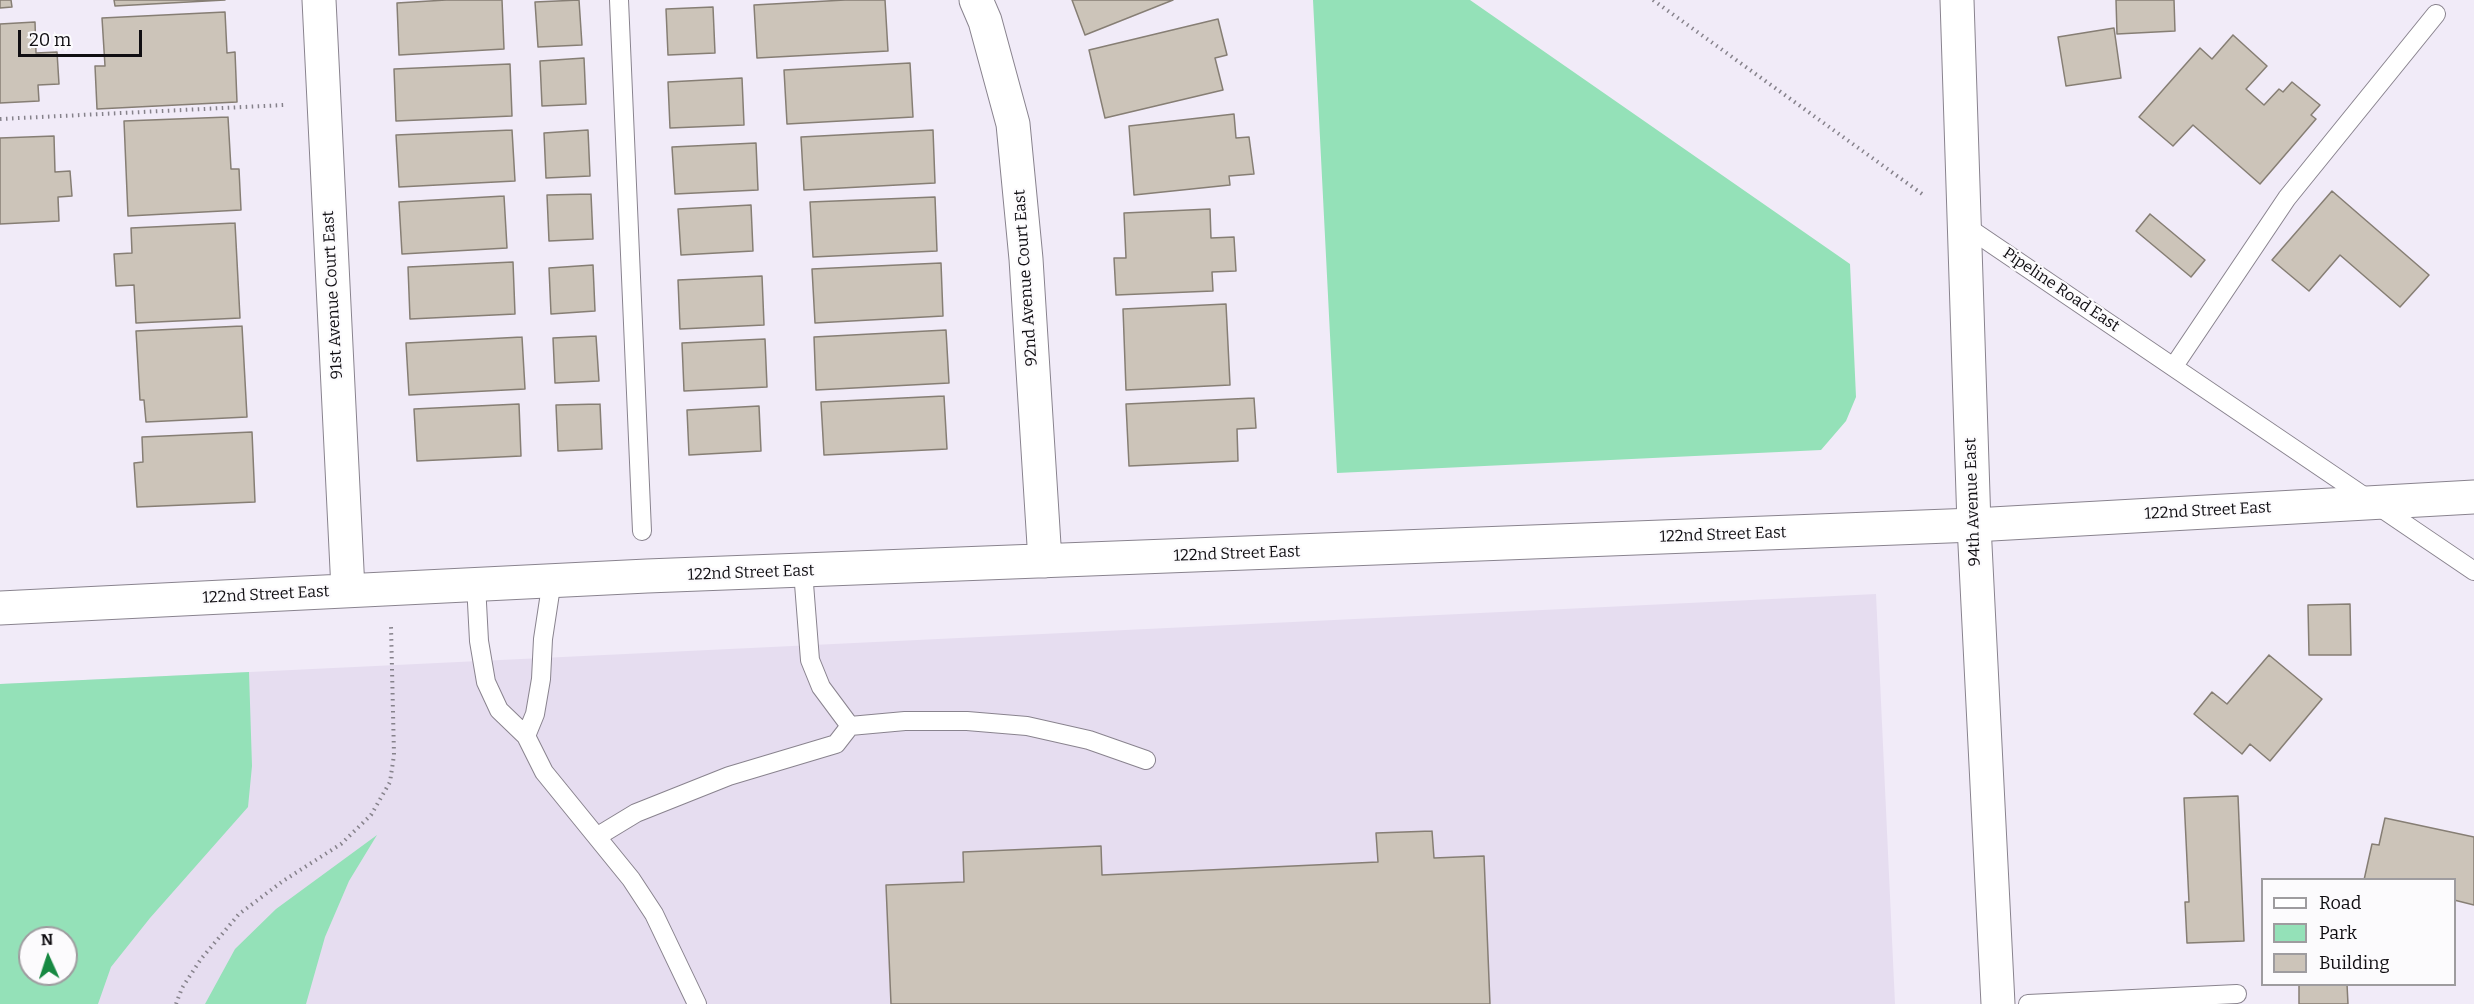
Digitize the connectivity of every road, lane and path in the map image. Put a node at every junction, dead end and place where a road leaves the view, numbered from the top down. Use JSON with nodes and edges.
{"nodes":[{"id":1,"x":319,"y":0,"type":"edge"},
{"id":2,"x":620,"y":0,"type":"edge"},
{"id":3,"x":976,"y":0,"type":"edge"},
{"id":4,"x":1653,"y":0,"type":"edge"},
{"id":5,"x":1957,"y":0,"type":"edge"},
{"id":6,"x":2436,"y":14,"type":"dead end"},
{"id":7,"x":284,"y":105,"type":"dead end"},
{"id":8,"x":0,"y":119,"type":"edge"},
{"id":9,"x":1964,"y":225,"type":"junction"},
{"id":10,"x":2174,"y":366,"type":"junction"},
{"id":11,"x":2474,"y":497,"type":"edge"},
{"id":12,"x":2374,"y":502,"type":"junction"},
{"id":13,"x":1974,"y":525,"type":"junction"},
{"id":14,"x":642,"y":531,"type":"dead end"},
{"id":15,"x":1046,"y":561,"type":"junction"},
{"id":16,"x":803,"y":571,"type":"junction"},
{"id":17,"x":2474,"y":571,"type":"edge"},
{"id":18,"x":552,"y":580,"type":"junction"},
{"id":19,"x":476,"y":584,"type":"junction"},
{"id":20,"x":348,"y":590,"type":"junction"},
{"id":21,"x":0,"y":608,"type":"edge"},
{"id":22,"x":391,"y":617,"type":"dead end"},
{"id":23,"x":850,"y":726,"type":"junction"},
{"id":24,"x":526,"y":736,"type":"junction"},
{"id":25,"x":1146,"y":760,"type":"dead end"},
{"id":26,"x":598,"y":836,"type":"junction"},
{"id":27,"x":2237,"y":994,"type":"dead end"},
{"id":28,"x":176,"y":1004,"type":"edge"},
{"id":29,"x":697,"y":1004,"type":"edge"},
{"id":30,"x":1998,"y":1004,"type":"edge"},
{"id":31,"x":2028,"y":1004,"type":"edge"}],
"edges":[{"from":1,"to":20,"type":"street","name":"91st Avenue Court East"},
{"from":2,"to":14,"type":"lane"},
{"from":3,"to":15,"type":"street","name":"92nd Avenue Court East"},
{"from":4,"to":9,"type":"path"},
{"from":5,"to":9,"type":"street","name":"94th Avenue East"},
{"from":6,"to":10,"type":"lane"},
{"from":7,"to":8,"type":"path"},
{"from":9,"to":10,"type":"lane","name":"Pipeline Road East"},
{"from":9,"to":13,"type":"street","name":"94th Avenue East"},
{"from":10,"to":12,"type":"lane","name":"Pipeline Road East"},
{"from":11,"to":12,"type":"street","name":"122nd Street East"},
{"from":12,"to":13,"type":"street","name":"122nd Street East"},
{"from":12,"to":17,"type":"lane","name":"Pipeline Road East"},
{"from":13,"to":15,"type":"street","name":"122nd Street East"},
{"from":13,"to":30,"type":"street","name":"94th Avenue East"},
{"from":15,"to":16,"type":"street","name":"122nd Street East"},
{"from":16,"to":18,"type":"street","name":"122nd Street East"},
{"from":16,"to":23,"type":"lane"},
{"from":18,"to":19,"type":"street","name":"122nd Street East"},
{"from":18,"to":24,"type":"lane"},
{"from":19,"to":20,"type":"street","name":"122nd Street East"},
{"from":19,"to":24,"type":"lane"},
{"from":20,"to":21,"type":"street","name":"122nd Street East"},
{"from":22,"to":28,"type":"path"},
{"from":23,"to":25,"type":"lane"},
{"from":23,"to":26,"type":"lane"},
{"from":24,"to":26,"type":"lane"},
{"from":26,"to":29,"type":"lane"},
{"from":27,"to":31,"type":"lane"}]}
